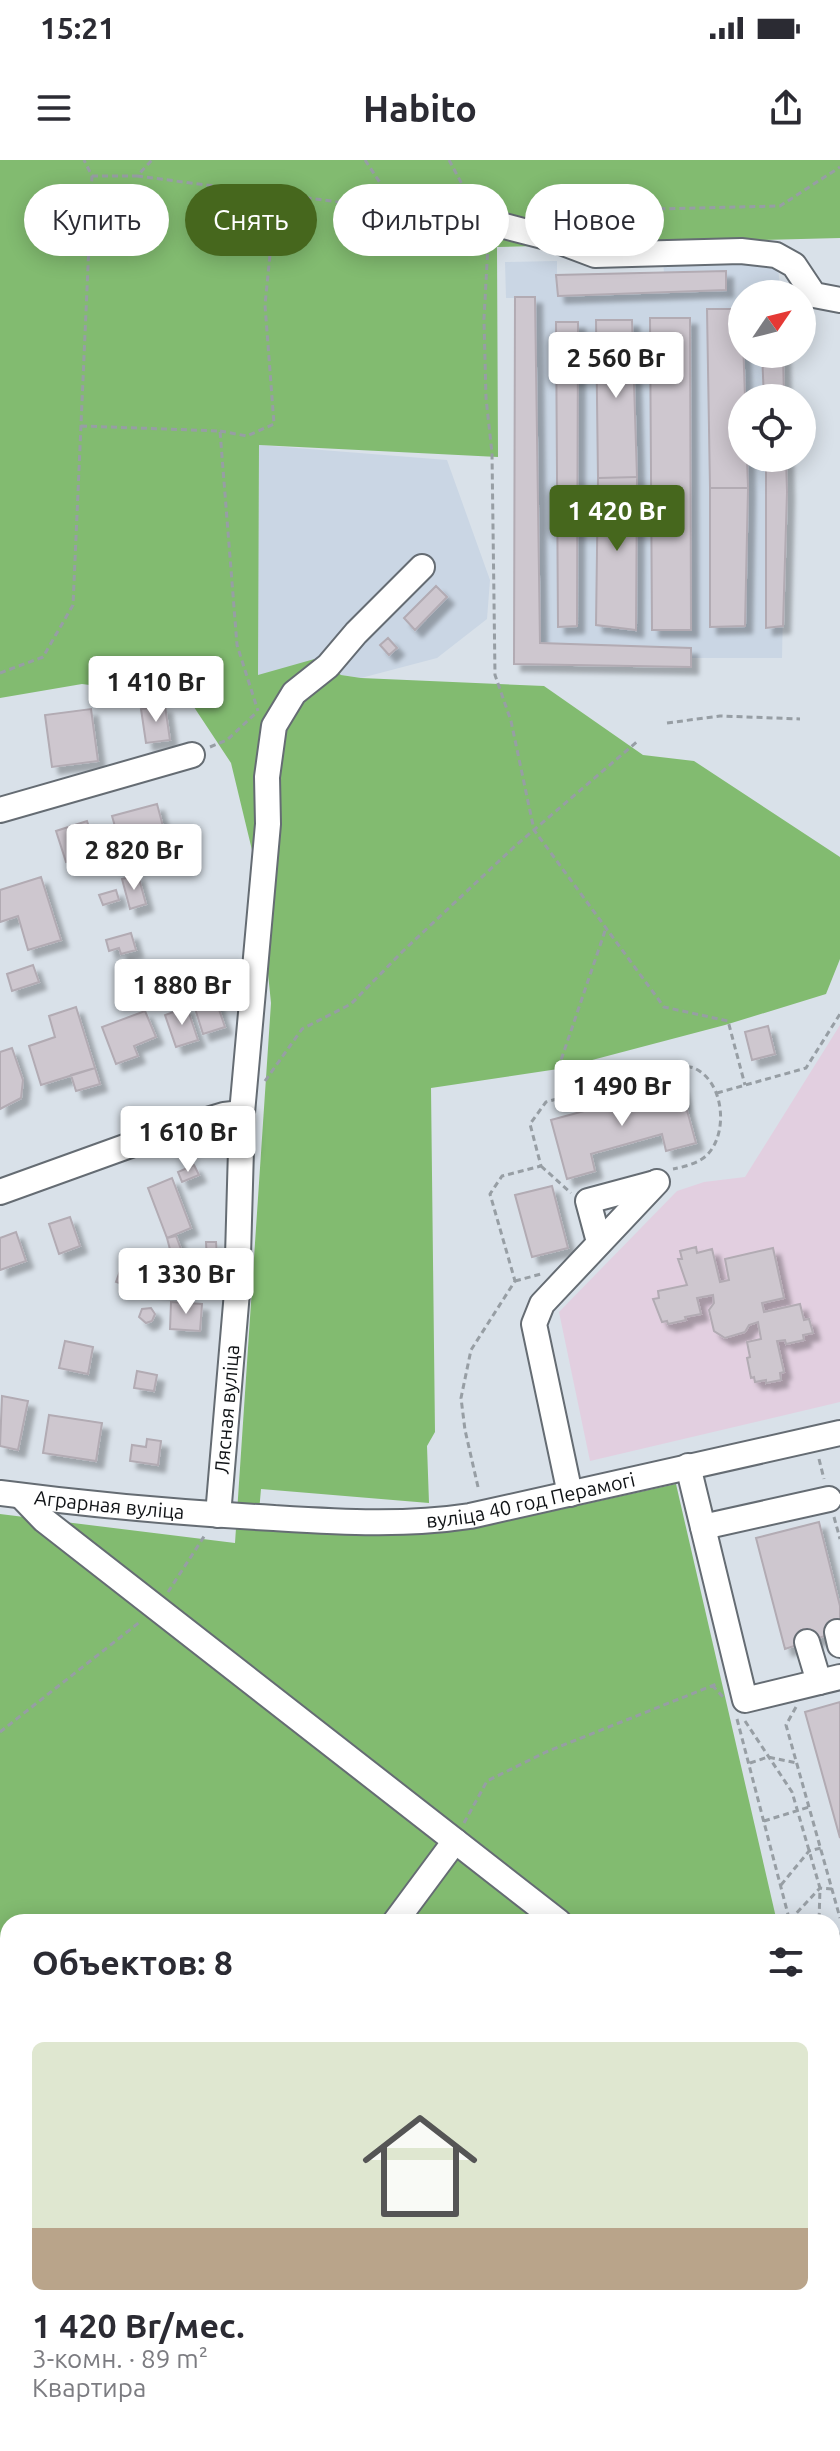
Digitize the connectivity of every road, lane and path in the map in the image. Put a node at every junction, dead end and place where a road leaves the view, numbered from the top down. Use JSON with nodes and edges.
{"nodes":[{"id":1,"x":84,"y":160,"type":"edge"},
{"id":2,"x":152,"y":160,"type":"edge"},
{"id":3,"x":365,"y":160,"type":"edge"},
{"id":4,"x":449,"y":160,"type":"edge"},
{"id":5,"x":840,"y":167,"type":"edge"},
{"id":6,"x":92,"y":176,"type":"junction"},
{"id":7,"x":137,"y":176,"type":"junction"},
{"id":8,"x":199,"y":184,"type":"edge"},
{"id":9,"x":381,"y":184,"type":"edge"},
{"id":10,"x":462,"y":184,"type":"edge"},
{"id":11,"x":664,"y":209,"type":"edge"},
{"id":12,"x":509,"y":227,"type":"edge"},
{"id":13,"x":270,"y":256,"type":"edge"},
{"id":14,"x":487,"y":256,"type":"edge"},
{"id":15,"x":840,"y":300,"type":"edge"},
{"id":16,"x":81,"y":426,"type":"junction"},
{"id":17,"x":220,"y":431,"type":"junction"},
{"id":18,"x":422,"y":567,"type":"dead end"},
{"id":19,"x":0,"y":673,"type":"edge"},
{"id":20,"x":294,"y":693,"type":"junction"},
{"id":21,"x":257,"y":712,"type":"junction"},
{"id":22,"x":800,"y":719,"type":"dead end"},
{"id":23,"x":667,"y":723,"type":"dead end"},
{"id":24,"x":639,"y":740,"type":"dead end"},
{"id":25,"x":192,"y":755,"type":"joint"},
{"id":26,"x":0,"y":810,"type":"edge"},
{"id":27,"x":534,"y":830,"type":"junction"},
{"id":28,"x":606,"y":928,"type":"junction"},
{"id":29,"x":840,"y":1014,"type":"edge"},
{"id":30,"x":558,"y":1069,"type":"dead end"},
{"id":31,"x":745,"y":1085,"type":"junction"},
{"id":32,"x":715,"y":1093,"type":"dead end"},
{"id":33,"x":242,"y":1113,"type":"junction"},
{"id":34,"x":541,"y":1166,"type":"dead end"},
{"id":35,"x":0,"y":1192,"type":"edge"},
{"id":36,"x":572,"y":1193,"type":"dead end"},
{"id":37,"x":599,"y":1242,"type":"dead end"},
{"id":38,"x":541,"y":1274,"type":"dead end"},
{"id":39,"x":515,"y":1281,"type":"dead end"},
{"id":40,"x":840,"y":1433,"type":"edge"},
{"id":41,"x":688,"y":1466,"type":"junction"},
{"id":42,"x":570,"y":1494,"type":"junction"},
{"id":43,"x":10,"y":1495,"type":"edge"},
{"id":44,"x":829,"y":1499,"type":"dead end"},
{"id":45,"x":218,"y":1515,"type":"junction"},
{"id":46,"x":703,"y":1527,"type":"junction"},
{"id":47,"x":157,"y":1608,"type":"junction"},
{"id":48,"x":807,"y":1642,"type":"dead end"},
{"id":49,"x":739,"y":1677,"type":"junction"},
{"id":50,"x":829,"y":1679,"type":"edge"},
{"id":51,"x":796,"y":1708,"type":"dead end"},
{"id":52,"x":736,"y":1712,"type":"dead end"},
{"id":53,"x":745,"y":1721,"type":"dead end"},
{"id":54,"x":0,"y":1732,"type":"edge"},
{"id":55,"x":768,"y":1757,"type":"junction"},
{"id":56,"x":749,"y":1763,"type":"junction"},
{"id":57,"x":797,"y":1763,"type":"junction"},
{"id":58,"x":809,"y":1807,"type":"junction"},
{"id":59,"x":797,"y":1811,"type":"junction"},
{"id":60,"x":764,"y":1821,"type":"junction"},
{"id":61,"x":455,"y":1841,"type":"junction"},
{"id":62,"x":821,"y":1848,"type":"junction"},
{"id":63,"x":809,"y":1851,"type":"junction"},
{"id":64,"x":780,"y":1885,"type":"junction"},
{"id":65,"x":820,"y":1888,"type":"junction"},
{"id":66,"x":832,"y":1889,"type":"junction"},
{"id":67,"x":401,"y":1914,"type":"edge"},
{"id":68,"x":549,"y":1914,"type":"edge"},
{"id":69,"x":788,"y":1914,"type":"edge"},
{"id":70,"x":796,"y":1914,"type":"edge"},
{"id":71,"x":819,"y":1914,"type":"edge"},
{"id":72,"x":839,"y":1914,"type":"edge"}],
"edges":[{"from":1,"to":6,"type":"path"},
{"from":2,"to":7,"type":"path"},
{"from":3,"to":9,"type":"path"},
{"from":4,"to":10,"type":"path"},
{"from":5,"to":11,"type":"path"},
{"from":6,"to":7,"type":"path"},
{"from":6,"to":16,"type":"path"},
{"from":7,"to":8,"type":"path"},
{"from":12,"to":15,"type":"street"},
{"from":13,"to":17,"type":"path"},
{"from":14,"to":27,"type":"path"},
{"from":16,"to":17,"type":"path"},
{"from":16,"to":19,"type":"path"},
{"from":17,"to":21,"type":"path"},
{"from":18,"to":20,"type":"street"},
{"from":20,"to":21,"type":"path"},
{"from":20,"to":33,"type":"street","name":"Лясная вуліца"},
{"from":21,"to":25,"type":"path"},
{"from":22,"to":23,"type":"path"},
{"from":24,"to":27,"type":"path"},
{"from":25,"to":26,"type":"street"},
{"from":27,"to":28,"type":"path"},
{"from":27,"to":33,"type":"path"},
{"from":28,"to":30,"type":"path"},
{"from":28,"to":31,"type":"path"},
{"from":29,"to":31,"type":"path"},
{"from":31,"to":32,"type":"path"},
{"from":33,"to":35,"type":"street"},
{"from":33,"to":45,"type":"street","name":"Лясная вуліца"},
{"from":34,"to":36,"type":"path"},
{"from":37,"to":42,"type":"street"},
{"from":38,"to":39,"type":"path"},
{"from":40,"to":41,"type":"street","name":"вуліца 40 год Перамогі"},
{"from":41,"to":42,"type":"street","name":"вуліца 40 год Перамогі"},
{"from":41,"to":46,"type":"street"},
{"from":42,"to":45,"type":"street","name":"вуліца 40 год Перамогі"},
{"from":43,"to":45,"type":"street","name":"Аграрная вуліца"},
{"from":43,"to":47,"type":"street"},
{"from":44,"to":46,"type":"street"},
{"from":45,"to":47,"type":"path"},
{"from":46,"to":49,"type":"street"},
{"from":47,"to":54,"type":"path"},
{"from":47,"to":61,"type":"street"},
{"from":48,"to":50,"type":"street"},
{"from":49,"to":50,"type":"street"},
{"from":49,"to":61,"type":"path"},
{"from":51,"to":57,"type":"path"},
{"from":52,"to":56,"type":"path"},
{"from":53,"to":55,"type":"path"},
{"from":55,"to":56,"type":"path"},
{"from":55,"to":57,"type":"path"},
{"from":55,"to":59,"type":"path"},
{"from":56,"to":60,"type":"path"},
{"from":57,"to":58,"type":"path"},
{"from":58,"to":59,"type":"path"},
{"from":58,"to":62,"type":"path"},
{"from":59,"to":60,"type":"path"},
{"from":59,"to":63,"type":"path"},
{"from":60,"to":64,"type":"path"},
{"from":61,"to":67,"type":"street"},
{"from":61,"to":68,"type":"street"},
{"from":62,"to":63,"type":"path"},
{"from":62,"to":66,"type":"path"},
{"from":63,"to":64,"type":"path"},
{"from":63,"to":65,"type":"path"},
{"from":64,"to":69,"type":"path"},
{"from":65,"to":66,"type":"path"},
{"from":65,"to":70,"type":"path"},
{"from":65,"to":71,"type":"path"},
{"from":66,"to":72,"type":"path"}]}
